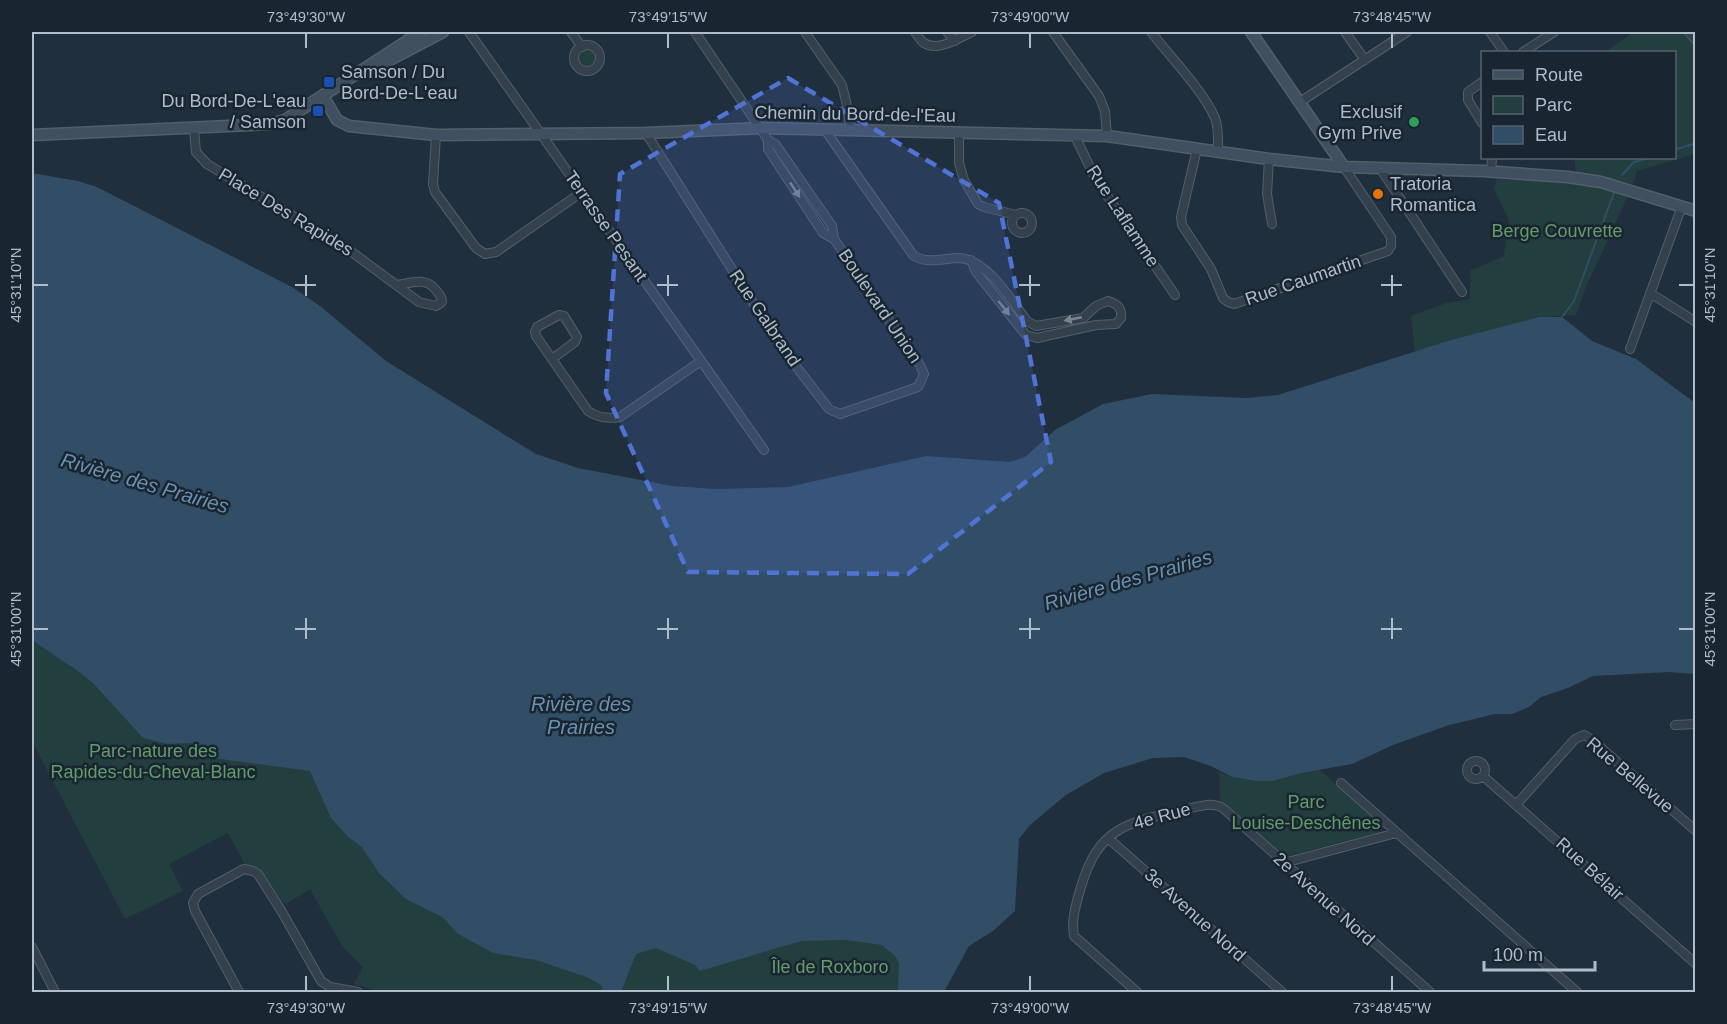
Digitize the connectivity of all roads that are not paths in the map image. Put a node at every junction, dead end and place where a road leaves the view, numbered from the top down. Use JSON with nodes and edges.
{"nodes":[{"id":1,"x":421,"y":32,"type":"edge"},
{"id":2,"x":443,"y":32,"type":"edge"},
{"id":3,"x":469,"y":32,"type":"edge"},
{"id":4,"x":571,"y":32,"type":"edge"},
{"id":5,"x":695,"y":32,"type":"edge"},
{"id":6,"x":805,"y":32,"type":"edge"},
{"id":7,"x":915,"y":32,"type":"edge"},
{"id":8,"x":946,"y":32,"type":"edge"},
{"id":9,"x":972,"y":32,"type":"edge"},
{"id":10,"x":1053,"y":32,"type":"edge"},
{"id":11,"x":1150,"y":32,"type":"edge"},
{"id":12,"x":1251,"y":32,"type":"edge"},
{"id":13,"x":1345,"y":32,"type":"edge"},
{"id":14,"x":1407,"y":32,"type":"edge"},
{"id":15,"x":1490,"y":32,"type":"edge"},
{"id":16,"x":1554,"y":32,"type":"edge"},
{"id":17,"x":1689,"y":32,"type":"edge"},
{"id":18,"x":1695,"y":40,"type":"edge"},
{"id":19,"x":955,"y":41,"type":"junction"},
{"id":20,"x":582,"y":47,"type":"dead end"},
{"id":21,"x":1503,"y":51,"type":"edge"},
{"id":22,"x":1525,"y":51,"type":"edge"},
{"id":23,"x":1365,"y":60,"type":"junction"},
{"id":24,"x":1481,"y":83,"type":"edge"},
{"id":25,"x":323,"y":96,"type":"junction"},
{"id":26,"x":1300,"y":102,"type":"junction"},
{"id":27,"x":1481,"y":121,"type":"edge"},
{"id":28,"x":762,"y":128,"type":"junction"},
{"id":29,"x":194,"y":129,"type":"junction"},
{"id":30,"x":825,"y":130,"type":"junction"},
{"id":31,"x":851,"y":131,"type":"junction"},
{"id":32,"x":646,"y":133,"type":"junction"},
{"id":33,"x":959,"y":133,"type":"junction"},
{"id":34,"x":541,"y":134,"type":"junction"},
{"id":35,"x":32,"y":135,"type":"edge"},
{"id":36,"x":436,"y":135,"type":"junction"},
{"id":37,"x":1075,"y":136,"type":"junction"},
{"id":38,"x":1107,"y":136,"type":"junction"},
{"id":39,"x":1197,"y":149,"type":"junction"},
{"id":40,"x":1218,"y":151,"type":"junction"},
{"id":41,"x":1269,"y":159,"type":"junction"},
{"id":42,"x":1492,"y":159,"type":"edge"},
{"id":43,"x":1344,"y":167,"type":"junction"},
{"id":44,"x":1380,"y":168,"type":"junction"},
{"id":45,"x":1491,"y":172,"type":"junction"},
{"id":46,"x":582,"y":192,"type":"junction"},
{"id":47,"x":1682,"y":206,"type":"junction"},
{"id":48,"x":1695,"y":211,"type":"edge"},
{"id":49,"x":1016,"y":214,"type":"dead end"},
{"id":50,"x":1272,"y":224,"type":"dead end"},
{"id":51,"x":971,"y":260,"type":"junction"},
{"id":52,"x":397,"y":285,"type":"junction"},
{"id":53,"x":1462,"y":291,"type":"dead end"},
{"id":54,"x":1650,"y":293,"type":"junction"},
{"id":55,"x":1175,"y":296,"type":"dead end"},
{"id":56,"x":1695,"y":322,"type":"edge"},
{"id":57,"x":1036,"y":326,"type":"junction"},
{"id":58,"x":1033,"y":338,"type":"junction"},
{"id":59,"x":1630,"y":349,"type":"dead end"},
{"id":60,"x":552,"y":360,"type":"junction"},
{"id":61,"x":701,"y":361,"type":"junction"},
{"id":62,"x":924,"y":374,"type":"joint"},
{"id":63,"x":764,"y":450,"type":"dead end"},
{"id":64,"x":1695,"y":724,"type":"edge"},
{"id":65,"x":1675,"y":725,"type":"dead end"},
{"id":66,"x":1483,"y":776,"type":"dead end"},
{"id":67,"x":1341,"y":783,"type":"dead end"},
{"id":68,"x":1516,"y":805,"type":"junction"},
{"id":69,"x":1219,"y":806,"type":"joint"},
{"id":70,"x":1695,"y":831,"type":"edge"},
{"id":71,"x":1396,"y":832,"type":"junction"},
{"id":72,"x":1108,"y":838,"type":"junction"},
{"id":73,"x":1284,"y":863,"type":"junction"},
{"id":74,"x":32,"y":947,"type":"edge"},
{"id":75,"x":1695,"y":964,"type":"edge"},
{"id":76,"x":55,"y":993,"type":"edge"},
{"id":77,"x":239,"y":993,"type":"edge"},
{"id":78,"x":358,"y":993,"type":"edge"},
{"id":79,"x":1137,"y":993,"type":"edge"},
{"id":80,"x":1282,"y":993,"type":"edge"},
{"id":81,"x":1430,"y":993,"type":"edge"},
{"id":82,"x":1577,"y":993,"type":"edge"}],
"edges":[{"from":1,"to":25,"type":"street"},
{"from":2,"to":25,"type":"street"},
{"from":3,"to":34,"type":"street","name":"Terrasse Pesant"},
{"from":4,"to":20,"type":"street"},
{"from":5,"to":28,"type":"street","name":"Boulevard Union"},
{"from":6,"to":31,"type":"street"},
{"from":7,"to":19,"type":"street"},
{"from":8,"to":19,"type":"street"},
{"from":9,"to":19,"type":"street"},
{"from":10,"to":38,"type":"street"},
{"from":11,"to":40,"type":"street"},
{"from":12,"to":26,"type":"street"},
{"from":13,"to":23,"type":"street"},
{"from":14,"to":23,"type":"street"},
{"from":15,"to":21,"type":"street"},
{"from":16,"to":22,"type":"street"},
{"from":17,"to":18,"type":"street"},
{"from":23,"to":26,"type":"street"},
{"from":24,"to":27,"type":"street"},
{"from":25,"to":29,"type":"street"},
{"from":25,"to":36,"type":"street","name":"Chemin du Bord-de-l'Eau"},
{"from":26,"to":43,"type":"street"},
{"from":28,"to":30,"type":"street","name":"Chemin du Bord-de-l'Eau"},
{"from":28,"to":32,"type":"street","name":"Chemin du Bord-de-l'Eau"},
{"from":28,"to":62,"type":"street","name":"Boulevard Union"},
{"from":29,"to":35,"type":"street"},
{"from":29,"to":52,"type":"street","name":"Place Des Rapides"},
{"from":30,"to":31,"type":"street","name":"Chemin du Bord-de-l'Eau"},
{"from":30,"to":51,"type":"street"},
{"from":31,"to":33,"type":"street","name":"Chemin du Bord-de-l'Eau"},
{"from":32,"to":34,"type":"street","name":"Chemin du Bord-de-l'Eau"},
{"from":32,"to":62,"type":"street","name":"Rue Galbrand"},
{"from":33,"to":37,"type":"street","name":"Chemin du Bord-de-l'Eau"},
{"from":33,"to":49,"type":"street"},
{"from":34,"to":36,"type":"street","name":"Chemin du Bord-de-l'Eau"},
{"from":34,"to":46,"type":"street","name":"Terrasse Pesant"},
{"from":36,"to":46,"type":"street"},
{"from":37,"to":38,"type":"street","name":"Chemin du Bord-de-l'Eau"},
{"from":37,"to":55,"type":"street","name":"Rue Laflamme"},
{"from":38,"to":39,"type":"street","name":"Chemin du Bord-de-l'Eau"},
{"from":39,"to":40,"type":"street","name":"Chemin du Bord-de-l'Eau"},
{"from":39,"to":43,"type":"street","name":"Rue Caumartin"},
{"from":40,"to":41,"type":"street","name":"Chemin du Bord-de-l'Eau"},
{"from":41,"to":43,"type":"street","name":"Chemin du Bord-de-l'Eau"},
{"from":41,"to":50,"type":"street"},
{"from":42,"to":45,"type":"street"},
{"from":43,"to":44,"type":"street","name":"Chemin du Bord-de-l'Eau"},
{"from":44,"to":45,"type":"street","name":"Chemin du Bord-de-l'Eau"},
{"from":44,"to":53,"type":"street"},
{"from":45,"to":47,"type":"street","name":"Chemin du Bord-de-l'Eau"},
{"from":46,"to":61,"type":"street","name":"Terrasse Pesant"},
{"from":47,"to":48,"type":"street","name":"Chemin du Bord-de-l'Eau"},
{"from":47,"to":54,"type":"street"},
{"from":51,"to":57,"type":"street"},
{"from":51,"to":58,"type":"street","one_way":true},
{"from":52,"to":52,"type":"street","name":"Place Des Rapides"},
{"from":54,"to":56,"type":"street"},
{"from":54,"to":59,"type":"street"},
{"from":57,"to":58,"type":"street"},
{"from":58,"to":57,"type":"street","one_way":true},
{"from":60,"to":60,"type":"street"},
{"from":60,"to":61,"type":"street"},
{"from":61,"to":63,"type":"street","name":"Terrasse Pesant"},
{"from":64,"to":65,"type":"street"},
{"from":66,"to":68,"type":"street","name":"Rue Bélair"},
{"from":67,"to":71,"type":"street"},
{"from":68,"to":70,"type":"street","name":"Rue Bellevue"},
{"from":68,"to":75,"type":"street","name":"Rue Bélair"},
{"from":69,"to":72,"type":"street","name":"4e Rue"},
{"from":69,"to":73,"type":"street","name":"2e Avenue Nord"},
{"from":71,"to":73,"type":"street"},
{"from":71,"to":82,"type":"street"},
{"from":72,"to":79,"type":"street","name":"4e Rue"},
{"from":72,"to":80,"type":"street","name":"3e Avenue Nord"},
{"from":73,"to":81,"type":"street","name":"2e Avenue Nord"},
{"from":74,"to":76,"type":"street"},
{"from":77,"to":78,"type":"street"}]}
